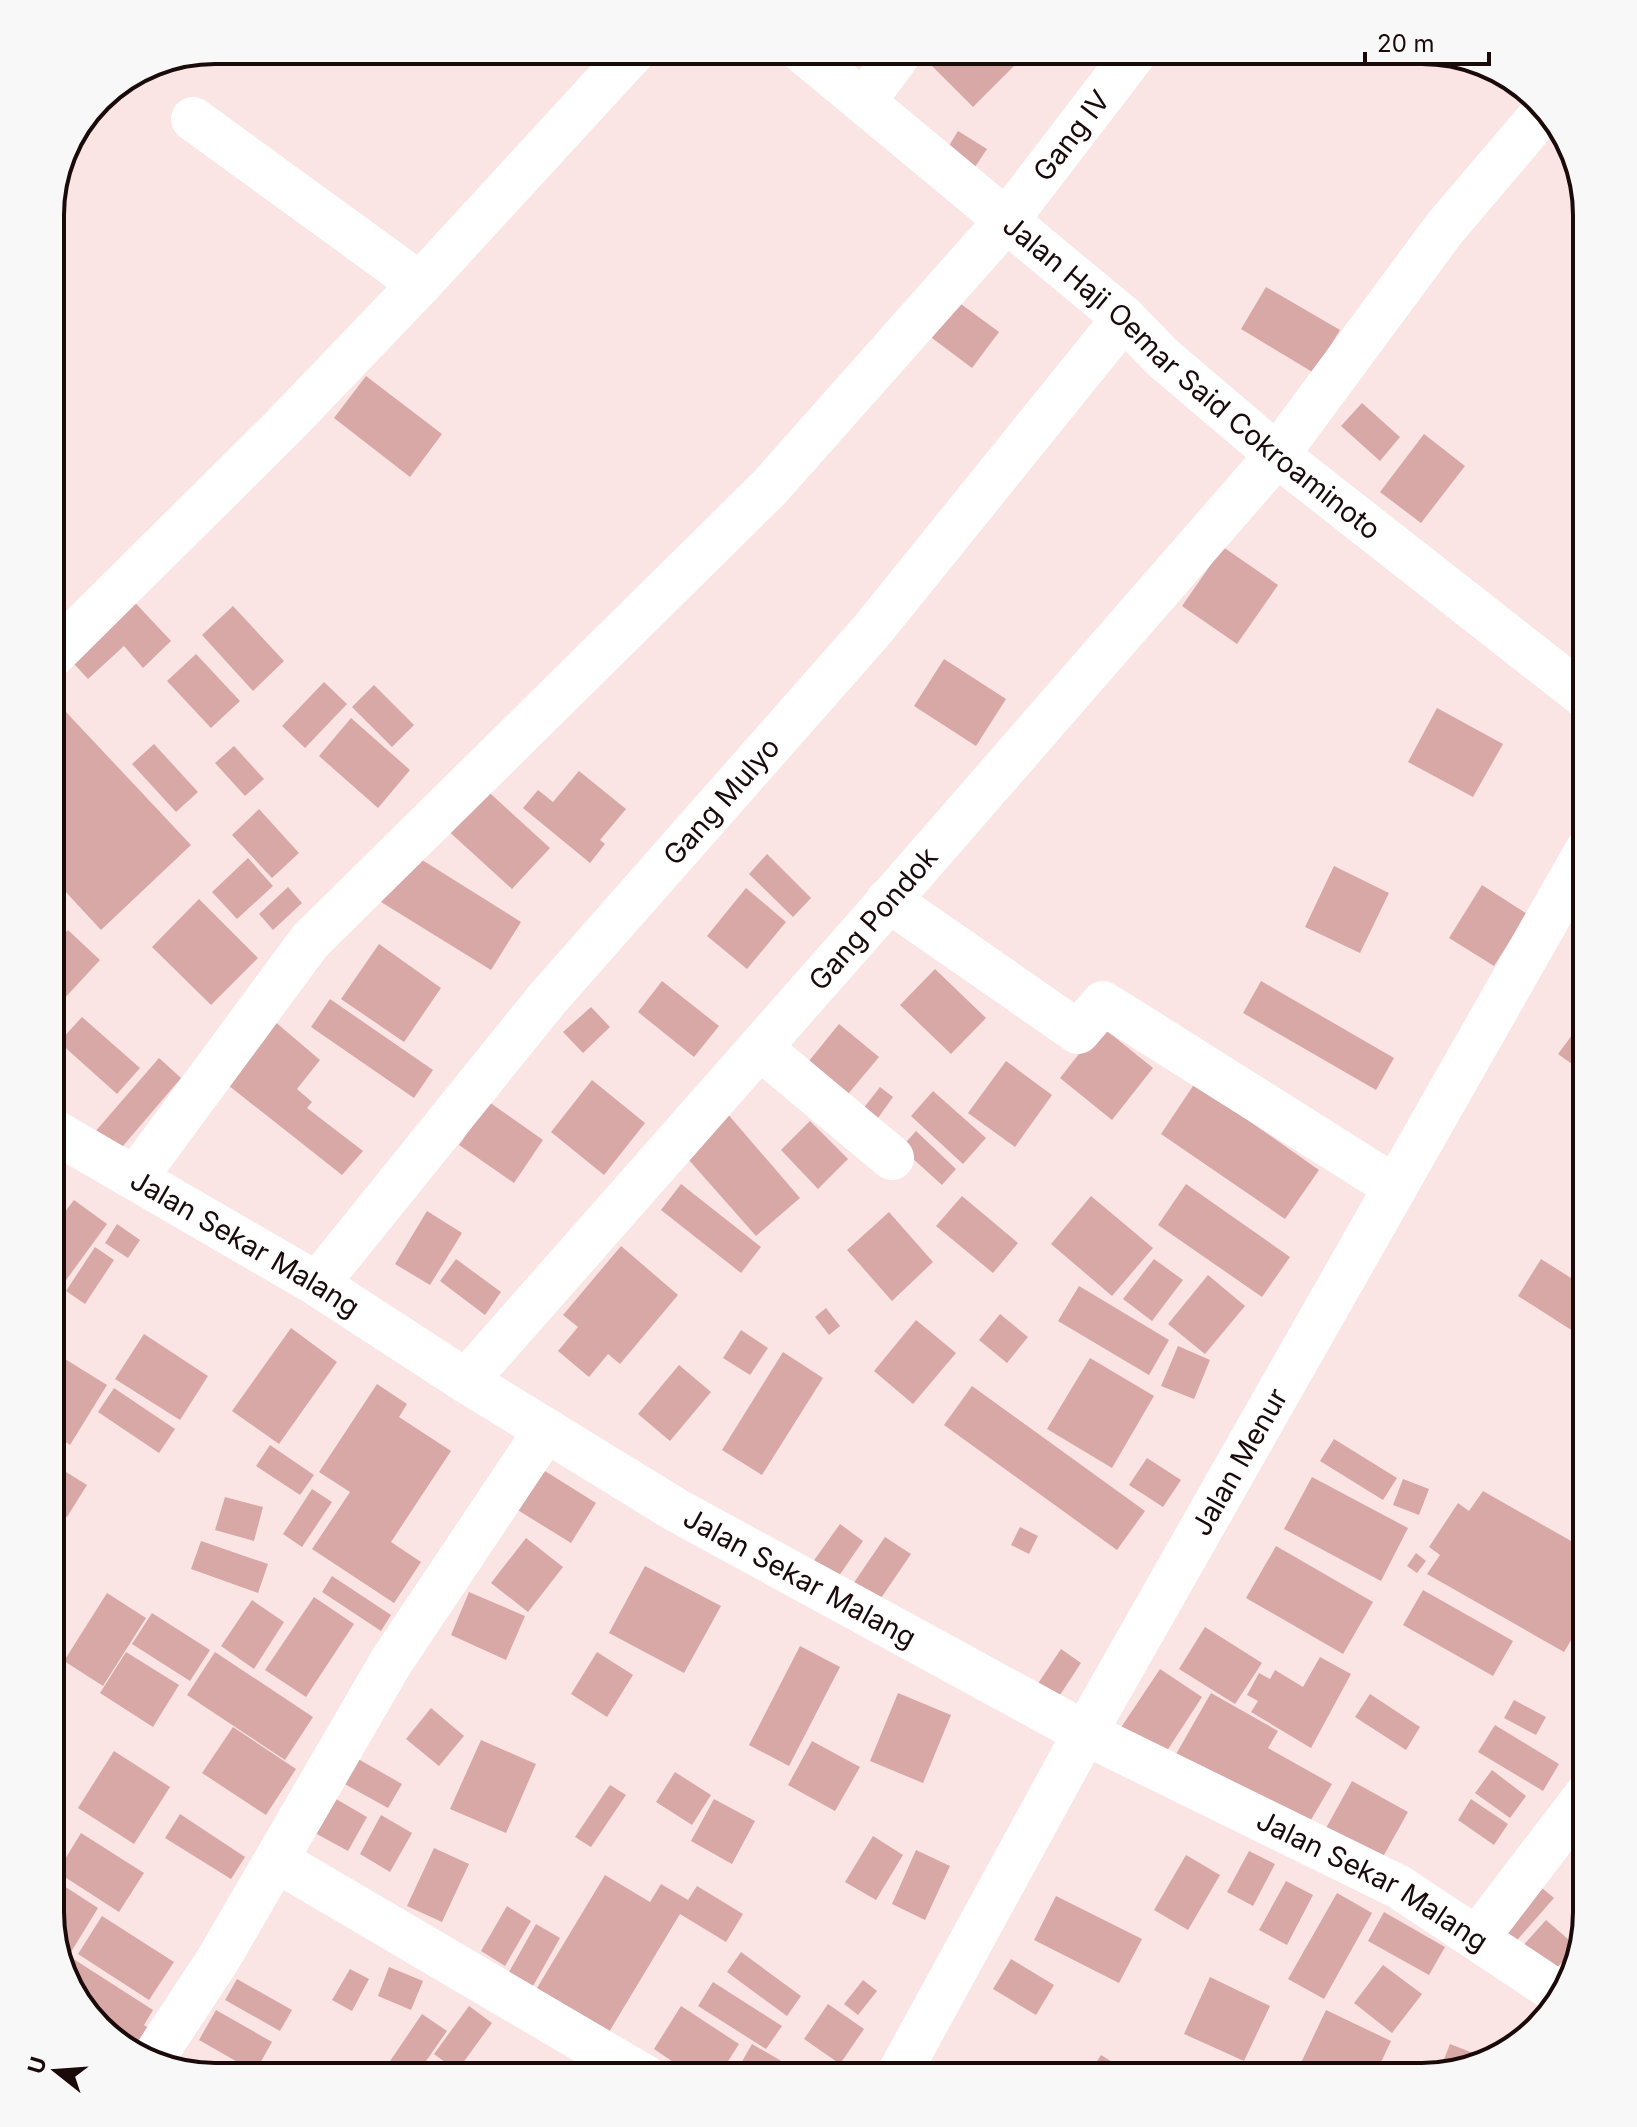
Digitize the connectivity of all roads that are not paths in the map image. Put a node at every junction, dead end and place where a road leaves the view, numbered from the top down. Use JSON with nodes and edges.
{"nodes":[{"id":1,"x":622,"y":64,"type":"edge"},
{"id":2,"x":818,"y":64,"type":"edge"},
{"id":3,"x":892,"y":64,"type":"edge"},
{"id":4,"x":1126,"y":64,"type":"edge"},
{"id":5,"x":864,"y":101,"type":"junction"},
{"id":6,"x":1538,"y":118,"type":"edge"},
{"id":7,"x":193,"y":119,"type":"dead end"},
{"id":8,"x":1006,"y":221,"type":"junction"},
{"id":9,"x":420,"y":284,"type":"junction"},
{"id":10,"x":1124,"y":318,"type":"junction"},
{"id":11,"x":1277,"y":455,"type":"junction"},
{"id":12,"x":64,"y":644,"type":"edge"},
{"id":13,"x":1573,"y":687,"type":"edge"},
{"id":14,"x":1573,"y":875,"type":"edge"},
{"id":15,"x":888,"y":900,"type":"junction"},
{"id":16,"x":760,"y":1048,"type":"junction"},
{"id":17,"x":64,"y":1137,"type":"edge"},
{"id":18,"x":892,"y":1158,"type":"dead end"},
{"id":19,"x":135,"y":1178,"type":"junction"},
{"id":20,"x":1395,"y":1187,"type":"junction"},
{"id":21,"x":317,"y":1284,"type":"junction"},
{"id":22,"x":466,"y":1381,"type":"junction"},
{"id":23,"x":546,"y":1430,"type":"junction"},
{"id":24,"x":1085,"y":1733,"type":"junction"},
{"id":25,"x":1573,"y":1812,"type":"edge"},
{"id":26,"x":276,"y":1860,"type":"junction"},
{"id":27,"x":1477,"y":1938,"type":"junction"},
{"id":28,"x":1552,"y":1989,"type":"edge"},
{"id":29,"x":157,"y":2052,"type":"edge"},
{"id":30,"x":615,"y":2063,"type":"edge"},
{"id":31,"x":905,"y":2063,"type":"edge"}],
"edges":[{"from":1,"to":9,"type":"street"},
{"from":2,"to":5,"type":"street","name":"Jalan Haji Oemar Said Cokroaminoto"},
{"from":3,"to":5,"type":"street"},
{"from":4,"to":8,"type":"street","name":"Gang IV"},
{"from":5,"to":8,"type":"street","name":"Jalan Haji Oemar Said Cokroaminoto"},
{"from":6,"to":11,"type":"street","name":"Gang Pondok"},
{"from":7,"to":9,"type":"street"},
{"from":8,"to":10,"type":"street","name":"Jalan Haji Oemar Said Cokroaminoto"},
{"from":8,"to":19,"type":"street","name":"Gang IV"},
{"from":9,"to":12,"type":"street"},
{"from":10,"to":11,"type":"street","name":"Jalan Haji Oemar Said Cokroaminoto"},
{"from":10,"to":21,"type":"street","name":"Gang Mulyo"},
{"from":11,"to":13,"type":"street","name":"Jalan Haji Oemar Said Cokroaminoto"},
{"from":11,"to":15,"type":"street","name":"Gang Pondok"},
{"from":14,"to":20,"type":"street","name":"Jalan Menur"},
{"from":15,"to":16,"type":"street","name":"Gang Pondok"},
{"from":15,"to":20,"type":"street"},
{"from":16,"to":18,"type":"street"},
{"from":16,"to":22,"type":"street","name":"Gang Pondok"},
{"from":17,"to":19,"type":"street","name":"Jalan Sekar Malang"},
{"from":19,"to":21,"type":"street","name":"Jalan Sekar Malang"},
{"from":20,"to":24,"type":"street","name":"Jalan Menur"},
{"from":21,"to":22,"type":"street","name":"Jalan Sekar Malang"},
{"from":22,"to":23,"type":"street","name":"Jalan Sekar Malang"},
{"from":23,"to":24,"type":"street","name":"Jalan Sekar Malang"},
{"from":23,"to":26,"type":"street"},
{"from":24,"to":27,"type":"street","name":"Jalan Sekar Malang"},
{"from":24,"to":31,"type":"street","name":"Jalan Menur"},
{"from":25,"to":27,"type":"street"},
{"from":26,"to":29,"type":"street"},
{"from":26,"to":30,"type":"street"},
{"from":27,"to":28,"type":"street","name":"Jalan Sekar Malang"}]}
